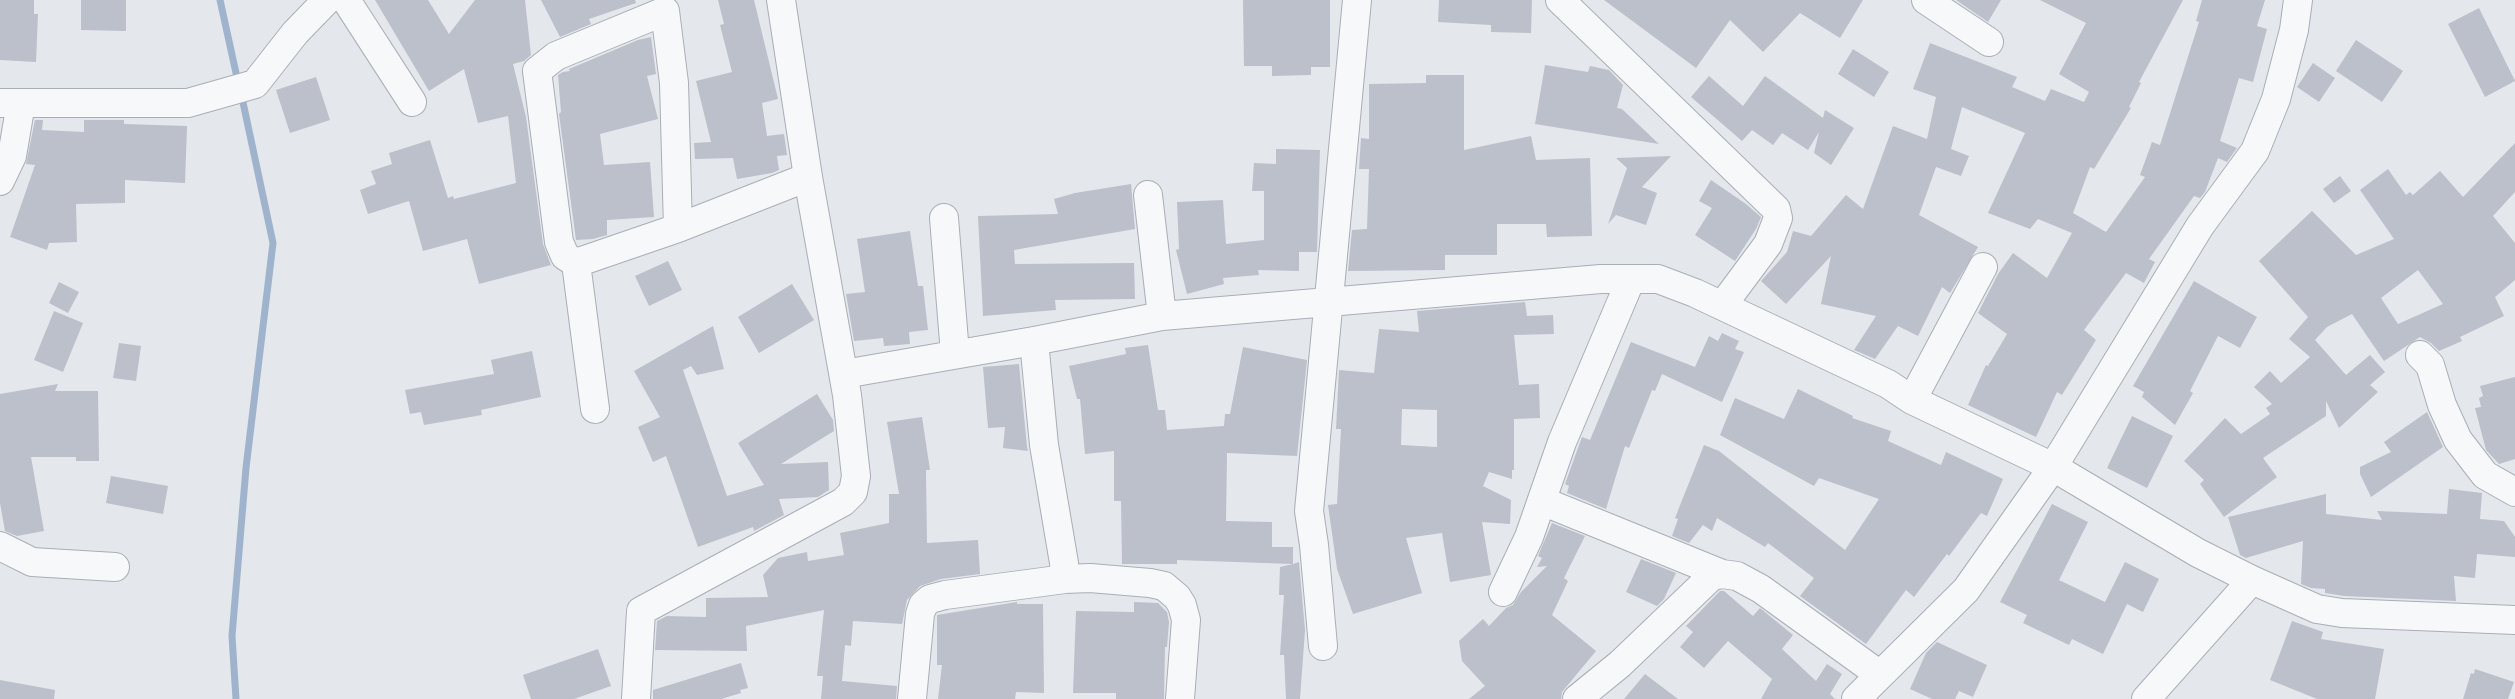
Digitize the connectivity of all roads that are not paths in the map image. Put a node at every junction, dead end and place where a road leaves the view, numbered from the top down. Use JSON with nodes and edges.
{"nodes":[{"id":1,"x":327,"y":0,"type":"edge"},
{"id":2,"x":346,"y":0,"type":"edge"},
{"id":3,"x":780,"y":0,"type":"edge"},
{"id":4,"x":1357,"y":0,"type":"edge"},
{"id":5,"x":1560,"y":0,"type":"edge"},
{"id":6,"x":1926,"y":0,"type":"edge"},
{"id":7,"x":2298,"y":0,"type":"edge"},
{"id":8,"x":1989,"y":42,"type":"dead end"},
{"id":9,"x":412,"y":102,"type":"dead end"},
{"id":10,"x":10,"y":103,"type":"edge"},
{"id":11,"x":808,"y":177,"type":"junction"},
{"id":12,"x":0,"y":181,"type":"edge"},
{"id":13,"x":1148,"y":195,"type":"dead end"},
{"id":14,"x":944,"y":218,"type":"dead end"},
{"id":15,"x":678,"y":228,"type":"junction"},
{"id":16,"x":576,"y":263,"type":"junction"},
{"id":17,"x":1983,"y":267,"type":"dead end"},
{"id":18,"x":1631,"y":279,"type":"junction"},
{"id":19,"x":1327,"y":301,"type":"junction"},
{"id":20,"x":1722,"y":306,"type":"junction"},
{"id":21,"x":1162,"y":316,"type":"junction"},
{"id":22,"x":1034,"y":341,"type":"junction"},
{"id":23,"x":955,"y":354,"type":"junction"},
{"id":24,"x":2420,"y":355,"type":"dead end"},
{"id":25,"x":844,"y":374,"type":"junction"},
{"id":26,"x":1912,"y":400,"type":"junction"},
{"id":27,"x":595,"y":409,"type":"dead end"},
{"id":28,"x":2053,"y":467,"type":"junction"},
{"id":29,"x":2515,"y":492,"type":"edge"},
{"id":30,"x":1542,"y":500,"type":"junction"},
{"id":31,"x":0,"y":546,"type":"edge"},
{"id":32,"x":116,"y":567,"type":"dead end"},
{"id":33,"x":1722,"y":574,"type":"junction"},
{"id":34,"x":1065,"y":579,"type":"junction"},
{"id":35,"x":2252,"y":580,"type":"junction"},
{"id":36,"x":1503,"y":592,"type":"dead end"},
{"id":37,"x":2515,"y":620,"type":"edge"},
{"id":38,"x":1323,"y":646,"type":"dead end"},
{"id":39,"x":1880,"y":675,"type":"junction"},
{"id":40,"x":636,"y":699,"type":"edge"},
{"id":41,"x":912,"y":699,"type":"edge"},
{"id":42,"x":1180,"y":699,"type":"edge"},
{"id":43,"x":1577,"y":699,"type":"edge"},
{"id":44,"x":1856,"y":699,"type":"edge"},
{"id":45,"x":2146,"y":699,"type":"edge"}],
"edges":[{"from":1,"to":10,"type":"street"},
{"from":2,"to":9,"type":"street"},
{"from":3,"to":11,"type":"street"},
{"from":4,"to":19,"type":"street"},
{"from":5,"to":20,"type":"street"},
{"from":6,"to":8,"type":"street"},
{"from":7,"to":28,"type":"street"},
{"from":10,"to":12,"type":"street"},
{"from":11,"to":15,"type":"street"},
{"from":11,"to":25,"type":"street"},
{"from":13,"to":21,"type":"street"},
{"from":14,"to":23,"type":"street"},
{"from":15,"to":16,"type":"street"},
{"from":15,"to":16,"type":"street"},
{"from":16,"to":27,"type":"street"},
{"from":17,"to":26,"type":"street"},
{"from":18,"to":19,"type":"street"},
{"from":18,"to":20,"type":"street"},
{"from":18,"to":30,"type":"street"},
{"from":19,"to":21,"type":"street"},
{"from":19,"to":38,"type":"street"},
{"from":20,"to":26,"type":"street"},
{"from":21,"to":22,"type":"street"},
{"from":22,"to":23,"type":"street"},
{"from":22,"to":34,"type":"street"},
{"from":23,"to":25,"type":"street"},
{"from":24,"to":29,"type":"street"},
{"from":25,"to":40,"type":"street"},
{"from":26,"to":28,"type":"street"},
{"from":28,"to":35,"type":"street"},
{"from":28,"to":39,"type":"street"},
{"from":30,"to":33,"type":"street"},
{"from":30,"to":36,"type":"street"},
{"from":31,"to":32,"type":"street"},
{"from":33,"to":39,"type":"street"},
{"from":33,"to":43,"type":"street"},
{"from":34,"to":41,"type":"street"},
{"from":34,"to":42,"type":"street"},
{"from":35,"to":37,"type":"street"},
{"from":35,"to":45,"type":"street"},
{"from":39,"to":44,"type":"street"}]}
